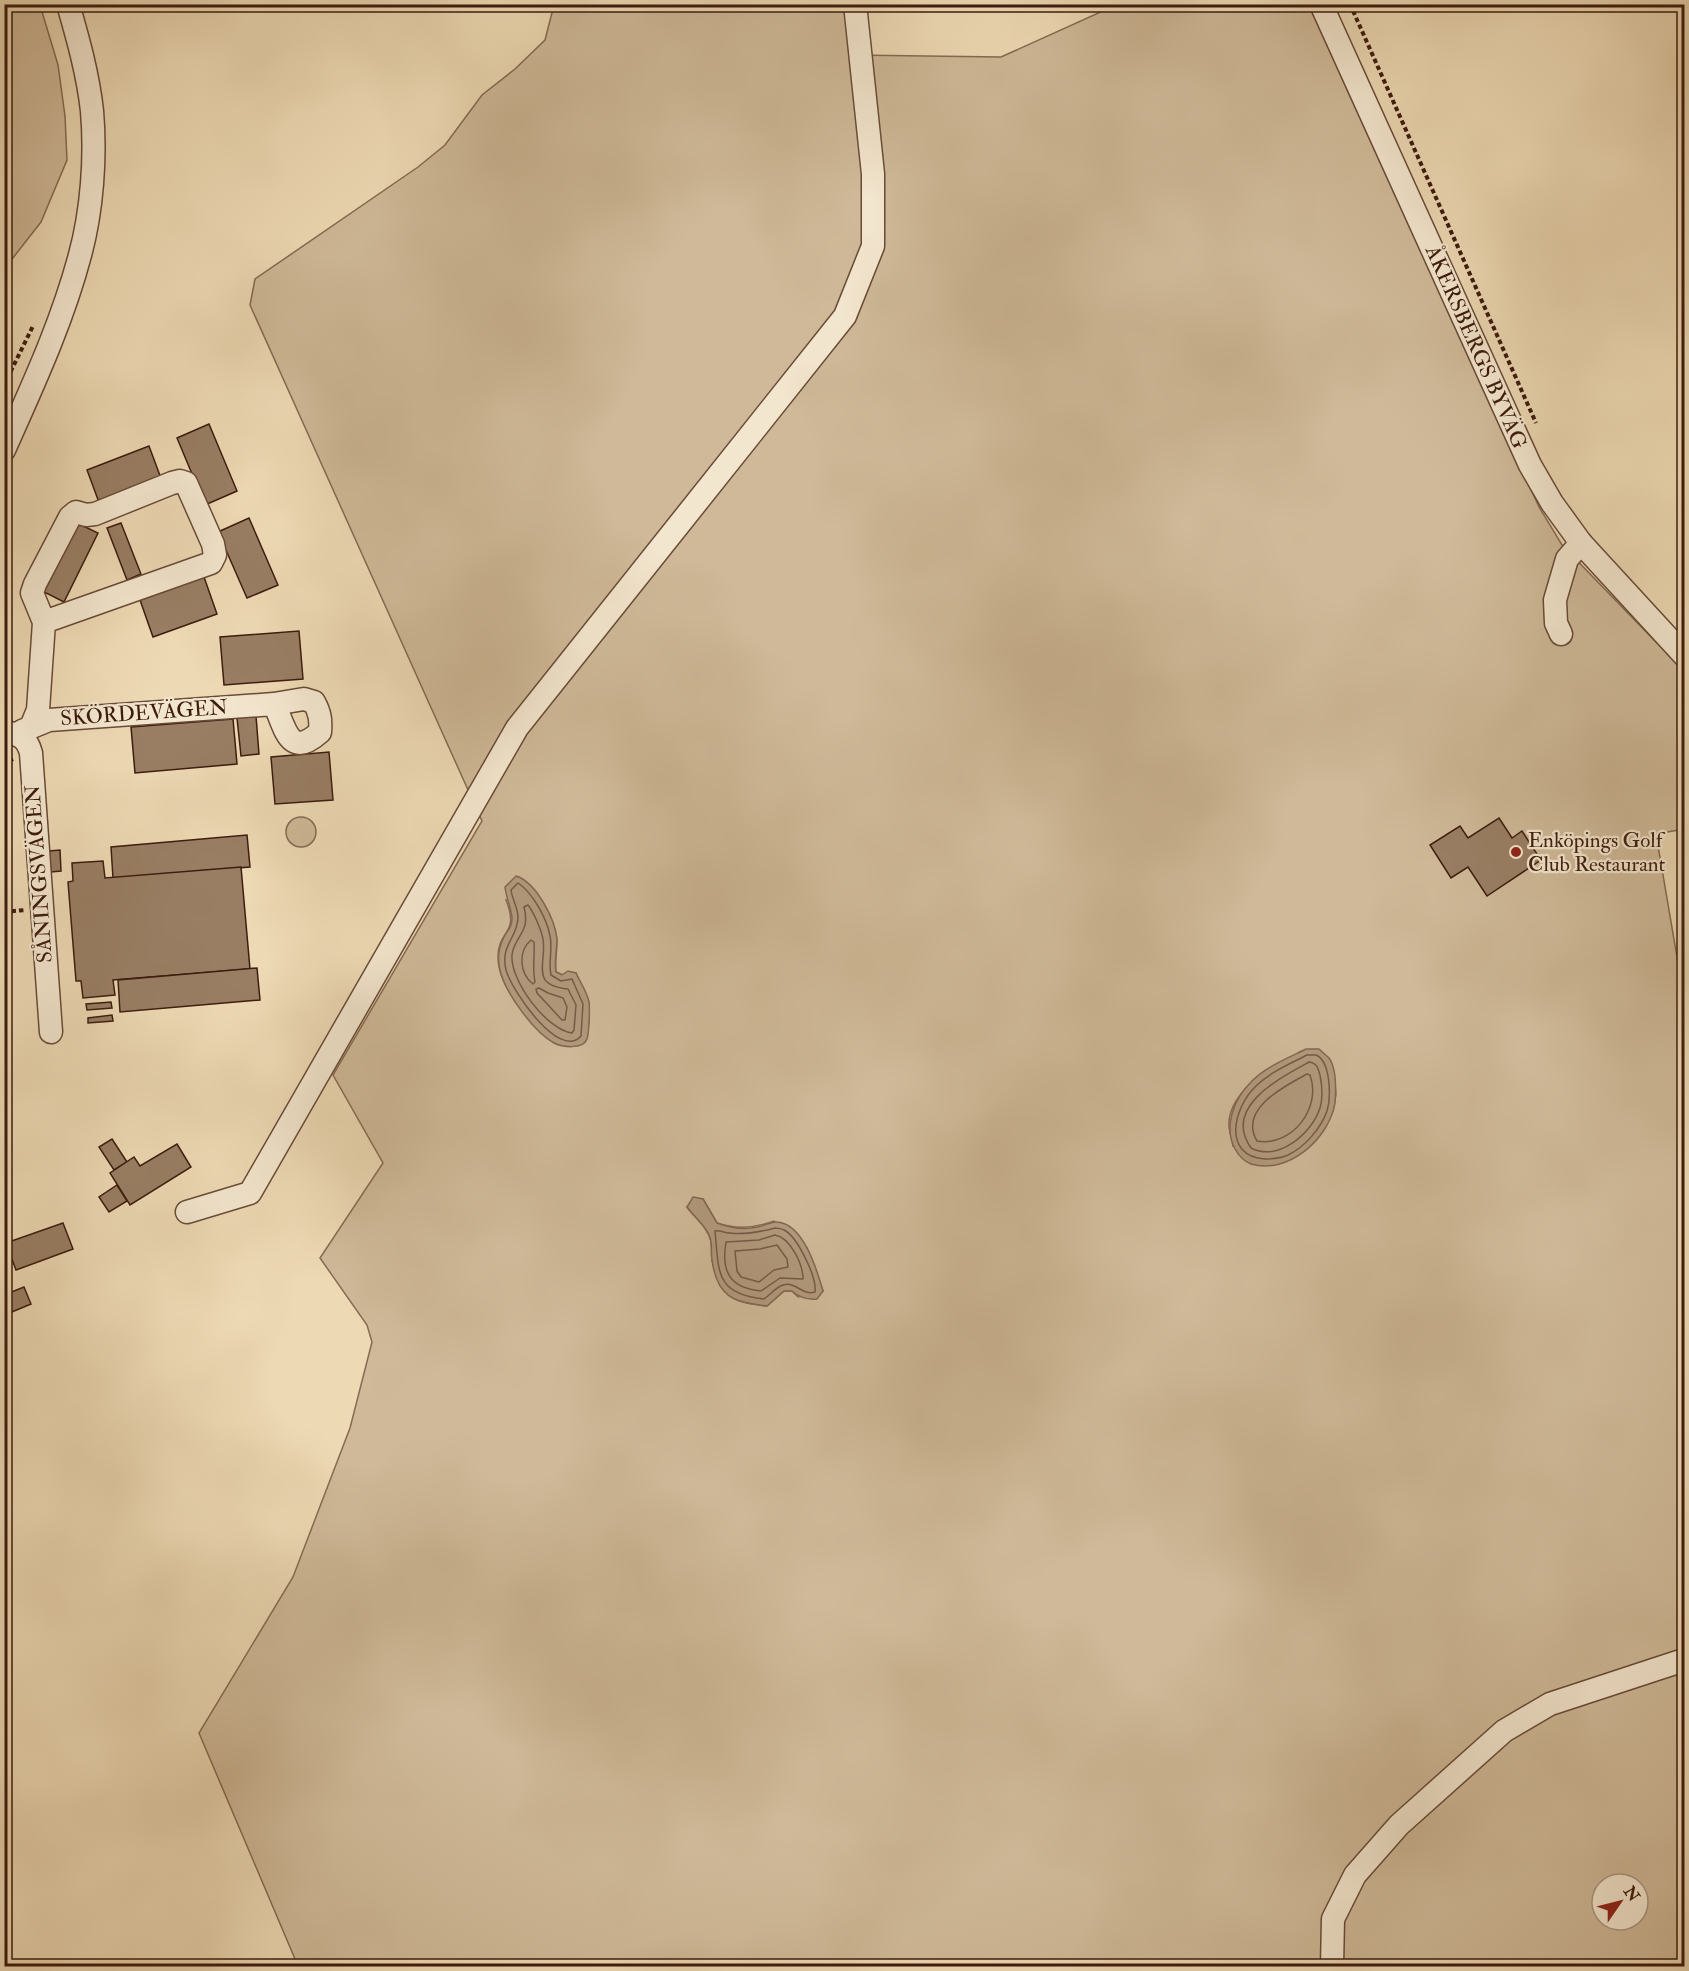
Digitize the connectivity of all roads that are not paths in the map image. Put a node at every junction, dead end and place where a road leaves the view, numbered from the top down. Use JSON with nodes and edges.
{"nodes":[{"id":1,"x":68,"y":4,"type":"edge"},
{"id":2,"x":855,"y":4,"type":"edge"},
{"id":3,"x":1321,"y":4,"type":"edge"},
{"id":4,"x":4,"y":450,"type":"edge"},
{"id":5,"x":1581,"y":543,"type":"junction"},
{"id":6,"x":44,"y":622,"type":"junction"},
{"id":7,"x":1561,"y":634,"type":"dead end"},
{"id":8,"x":1684,"y":655,"type":"edge"},
{"id":9,"x":273,"y":704,"type":"dead end"},
{"id":10,"x":18,"y":731,"type":"edge"},
{"id":11,"x":51,"y":1032,"type":"dead end"},
{"id":12,"x":187,"y":1212,"type":"dead end"},
{"id":13,"x":1684,"y":1660,"type":"edge"},
{"id":14,"x":1332,"y":1966,"type":"edge"}],
"edges":[{"from":1,"to":4,"type":"street"},
{"from":2,"to":12,"type":"street"},
{"from":3,"to":5,"type":"street","name":"ÅKERSBERGS BYVÄG"},
{"from":5,"to":7,"type":"street"},
{"from":5,"to":8,"type":"street","name":"ÅKERSBERGS BYVÄG"},
{"from":6,"to":6,"type":"street"},
{"from":6,"to":10,"type":"street"},
{"from":9,"to":10,"type":"street","name":"SKÖRDEVÄGEN"},
{"from":10,"to":11,"type":"street","name":"SÅNINGSVÄGEN"},
{"from":13,"to":14,"type":"street"}]}
